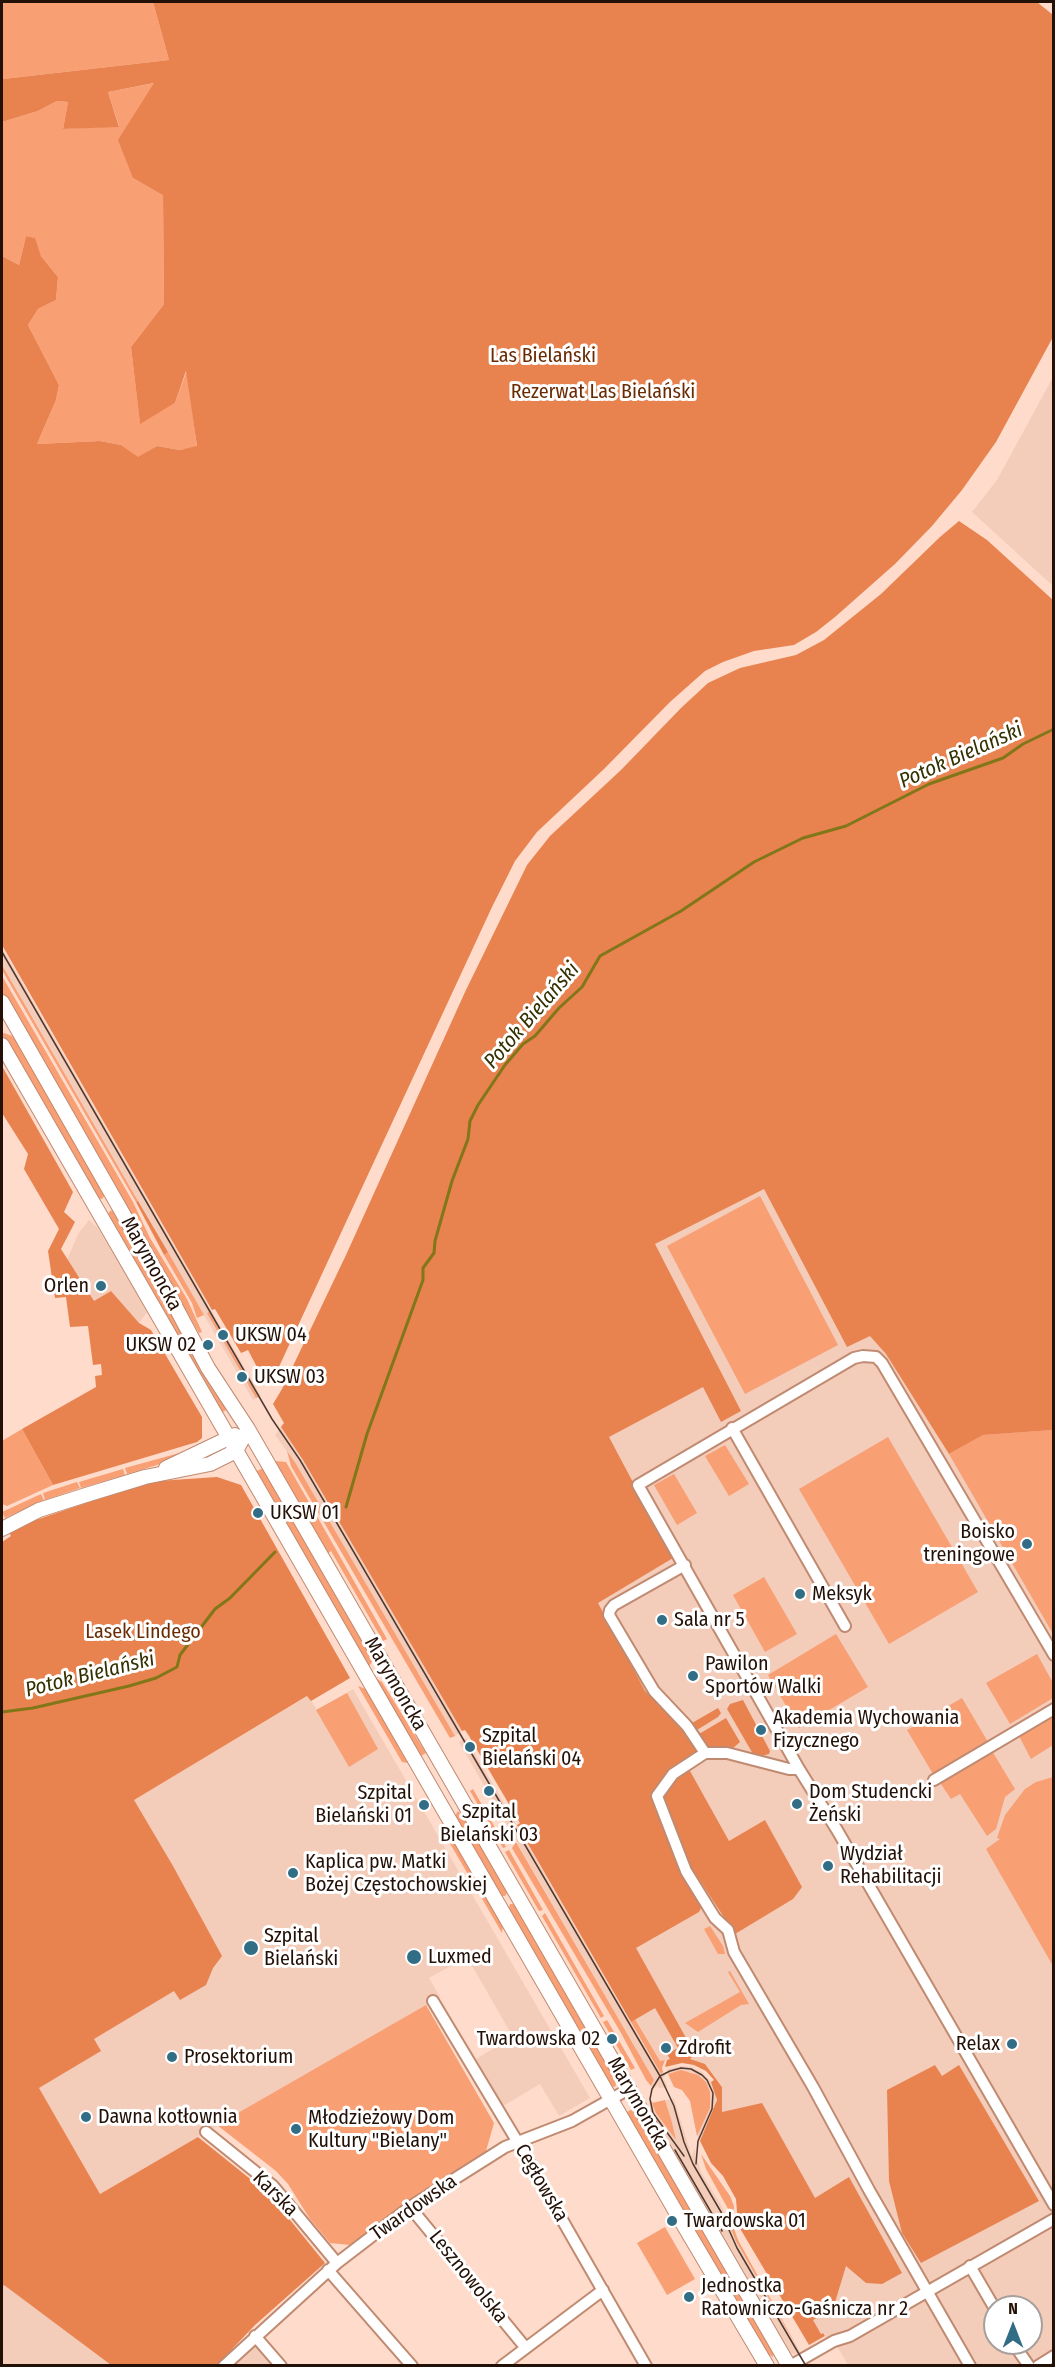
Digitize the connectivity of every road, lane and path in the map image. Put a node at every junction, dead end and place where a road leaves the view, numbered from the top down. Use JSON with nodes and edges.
{"nodes":[{"id":1,"x":2,"y":1002,"type":"edge"},
{"id":2,"x":7,"y":1025,"type":"edge"},
{"id":3,"x":2,"y":1045,"type":"edge"},
{"id":4,"x":115,"y":1199,"type":"junction"},
{"id":5,"x":97,"y":1209,"type":"junction"},
{"id":6,"x":732,"y":1428,"type":"junction"},
{"id":7,"x":248,"y":1429,"type":"junction"},
{"id":8,"x":228,"y":1438,"type":"junction"},
{"id":9,"x":236,"y":1451,"type":"junction"},
{"id":10,"x":146,"y":1477,"type":"junction"},
{"id":11,"x":2,"y":1530,"type":"edge"},
{"id":12,"x":685,"y":1565,"type":"junction"},
{"id":13,"x":845,"y":1626,"type":"dead end"},
{"id":14,"x":1053,"y":1655,"type":"edge"},
{"id":15,"x":1053,"y":1709,"type":"edge"},
{"id":16,"x":705,"y":1753,"type":"junction"},
{"id":17,"x":799,"y":1769,"type":"junction"},
{"id":18,"x":422,"y":1772,"type":"junction"},
{"id":19,"x":934,"y":1780,"type":"dead end"},
{"id":20,"x":457,"y":1790,"type":"junction"},
{"id":21,"x":448,"y":1818,"type":"junction"},
{"id":22,"x":517,"y":1895,"type":"junction"},
{"id":23,"x":499,"y":1906,"type":"junction"},
{"id":24,"x":433,"y":2001,"type":"dead end"},
{"id":25,"x":629,"y":2089,"type":"junction"},
{"id":26,"x":610,"y":2099,"type":"junction"},
{"id":27,"x":206,"y":2132,"type":"dead end"},
{"id":28,"x":517,"y":2141,"type":"junction"},
{"id":29,"x":1053,"y":2205,"type":"edge"},
{"id":30,"x":410,"y":2207,"type":"junction"},
{"id":31,"x":1053,"y":2219,"type":"edge"},
{"id":32,"x":970,"y":2266,"type":"junction"},
{"id":33,"x":333,"y":2267,"type":"junction"},
{"id":34,"x":603,"y":2290,"type":"junction"},
{"id":35,"x":929,"y":2295,"type":"junction"},
{"id":36,"x":987,"y":2295,"type":"edge"},
{"id":37,"x":255,"y":2336,"type":"junction"},
{"id":38,"x":525,"y":2347,"type":"junction"},
{"id":39,"x":1053,"y":2356,"type":"edge"},
{"id":40,"x":224,"y":2366,"type":"edge"},
{"id":41,"x":281,"y":2366,"type":"edge"},
{"id":42,"x":412,"y":2366,"type":"edge"},
{"id":43,"x":502,"y":2366,"type":"edge"},
{"id":44,"x":646,"y":2366,"type":"edge"},
{"id":45,"x":767,"y":2366,"type":"edge"},
{"id":46,"x":789,"y":2366,"type":"edge"},
{"id":47,"x":970,"y":2366,"type":"edge"},
{"id":48,"x":1038,"y":2366,"type":"edge"}],
"edges":[{"from":1,"to":2,"type":"main road","name":"Marymoncka"},
{"from":2,"to":4,"type":"main road","name":"Marymoncka"},
{"from":3,"to":5,"type":"main road","name":"Marymoncka"},
{"from":4,"to":5,"type":"main road"},
{"from":4,"to":7,"type":"main road","name":"Marymoncka"},
{"from":5,"to":8,"type":"main road","name":"Marymoncka"},
{"from":6,"to":12,"type":"street"},
{"from":6,"to":13,"type":"street"},
{"from":6,"to":14,"type":"street"},
{"from":7,"to":8,"type":"main road"},
{"from":7,"to":9,"type":"main road"},
{"from":7,"to":20,"type":"main road","name":"Marymoncka"},
{"from":8,"to":9,"type":"main road","name":"Marymoncka"},
{"from":8,"to":10,"type":"main road"},
{"from":9,"to":10,"type":"main road"},
{"from":9,"to":18,"type":"main road","name":"Marymoncka"},
{"from":10,"to":11,"type":"main road"},
{"from":12,"to":16,"type":"street"},
{"from":12,"to":17,"type":"street"},
{"from":15,"to":19,"type":"street"},
{"from":16,"to":17,"type":"street"},
{"from":16,"to":35,"type":"street"},
{"from":17,"to":29,"type":"street"},
{"from":18,"to":20,"type":"main road"},
{"from":18,"to":21,"type":"main road","name":"Marymoncka"},
{"from":20,"to":21,"type":"main road"},
{"from":20,"to":22,"type":"main road","name":"Marymoncka"},
{"from":21,"to":23,"type":"main road","name":"Marymoncka"},
{"from":22,"to":23,"type":"main road"},
{"from":22,"to":25,"type":"main road","name":"Marymoncka"},
{"from":23,"to":26,"type":"main road","name":"Marymoncka"},
{"from":24,"to":28,"type":"street","name":"Cegłowska"},
{"from":25,"to":26,"type":"street","name":"Twardowska"},
{"from":25,"to":46,"type":"main road","name":"Marymoncka"},
{"from":26,"to":28,"type":"street","name":"Twardowska"},
{"from":26,"to":45,"type":"main road","name":"Marymoncka"},
{"from":27,"to":33,"type":"street","name":"Karska"},
{"from":28,"to":30,"type":"street","name":"Twardowska"},
{"from":28,"to":34,"type":"street","name":"Cegłowska"},
{"from":30,"to":33,"type":"street","name":"Twardowska"},
{"from":30,"to":38,"type":"street","name":"Lesznowolska"},
{"from":31,"to":32,"type":"street"},
{"from":32,"to":35,"type":"street"},
{"from":32,"to":36,"type":"street"},
{"from":33,"to":37,"type":"street","name":"Twardowska"},
{"from":33,"to":42,"type":"street","name":"Karska"},
{"from":34,"to":38,"type":"street"},
{"from":34,"to":44,"type":"street","name":"Cegłowska"},
{"from":35,"to":46,"type":"street"},
{"from":35,"to":47,"type":"street"},
{"from":37,"to":40,"type":"street","name":"Twardowska"},
{"from":37,"to":41,"type":"street"},
{"from":38,"to":43,"type":"street"},
{"from":39,"to":48,"type":"street"}]}
